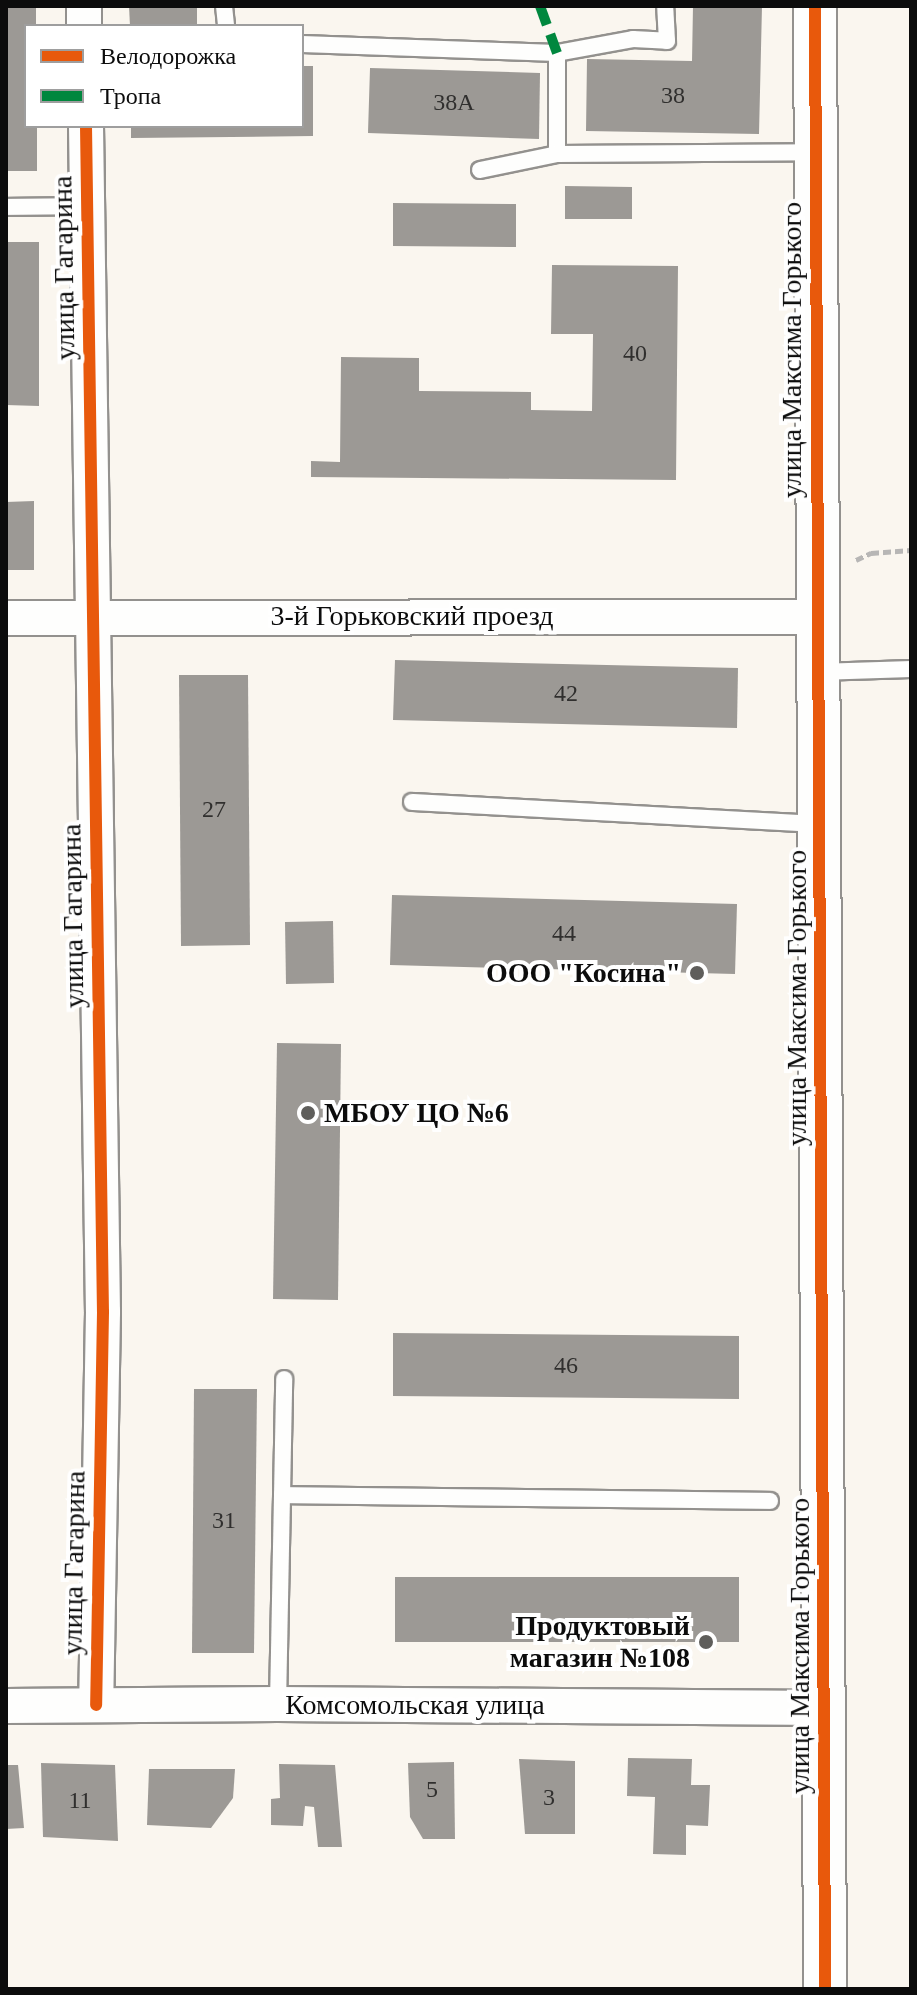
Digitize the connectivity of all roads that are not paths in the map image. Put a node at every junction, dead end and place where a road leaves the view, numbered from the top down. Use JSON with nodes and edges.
{"nodes":[{"id":1,"x":665,"y":6,"type":"edge"},
{"id":2,"x":815,"y":6,"type":"edge"},
{"id":3,"x":304,"y":44,"type":"edge"},
{"id":4,"x":557,"y":53,"type":"junction"},
{"id":5,"x":86,"y":128,"type":"edge"},
{"id":6,"x":816,"y":152,"type":"junction"},
{"id":7,"x":557,"y":154,"type":"junction"},
{"id":8,"x":480,"y":170,"type":"dead end"},
{"id":9,"x":87,"y":206,"type":"junction"},
{"id":10,"x":6,"y":207,"type":"edge"},
{"id":11,"x":93,"y":617,"type":"junction"},
{"id":12,"x":817,"y":617,"type":"junction"},
{"id":13,"x":6,"y":618,"type":"edge"},
{"id":14,"x":911,"y":669,"type":"edge"},
{"id":15,"x":817,"y":672,"type":"junction"},
{"id":16,"x":412,"y":802,"type":"dead end"},
{"id":17,"x":820,"y":824,"type":"junction"},
{"id":18,"x":284,"y":1379,"type":"dead end"},
{"id":19,"x":282,"y":1495,"type":"junction"},
{"id":20,"x":770,"y":1501,"type":"dead end"},
{"id":21,"x":278,"y":1704,"type":"junction"},
{"id":22,"x":96,"y":1705,"type":"junction"},
{"id":23,"x":6,"y":1706,"type":"edge"},
{"id":24,"x":824,"y":1708,"type":"junction"},
{"id":25,"x":825,"y":1989,"type":"edge"}],
"edges":[{"from":1,"to":4,"type":"lane"},
{"from":2,"to":6,"type":"street","name":"улица Максима Горького"},
{"from":3,"to":4,"type":"lane"},
{"from":4,"to":7,"type":"lane"},
{"from":5,"to":9,"type":"street","name":"улица Гагарина"},
{"from":6,"to":7,"type":"lane"},
{"from":6,"to":12,"type":"street","name":"улица Максима Горького"},
{"from":7,"to":8,"type":"lane"},
{"from":9,"to":10,"type":"lane"},
{"from":9,"to":11,"type":"street","name":"улица Гагарина"},
{"from":11,"to":12,"type":"street","name":"3-й Горьковский проезд"},
{"from":11,"to":13,"type":"street","name":"3-й Горьковский проезд"},
{"from":11,"to":22,"type":"street","name":"улица Гагарина"},
{"from":12,"to":15,"type":"street","name":"улица Максима Горького"},
{"from":14,"to":15,"type":"lane"},
{"from":15,"to":17,"type":"street","name":"улица Максима Горького"},
{"from":16,"to":17,"type":"lane"},
{"from":17,"to":24,"type":"street","name":"улица Максима Горького"},
{"from":18,"to":19,"type":"lane"},
{"from":19,"to":20,"type":"lane"},
{"from":19,"to":21,"type":"lane"},
{"from":21,"to":22,"type":"street","name":"Комсомольская улица"},
{"from":21,"to":24,"type":"street","name":"Комсомольская улица"},
{"from":22,"to":23,"type":"street","name":"Комсомольская улица"},
{"from":24,"to":25,"type":"street","name":"улица Максима Горького"}]}
